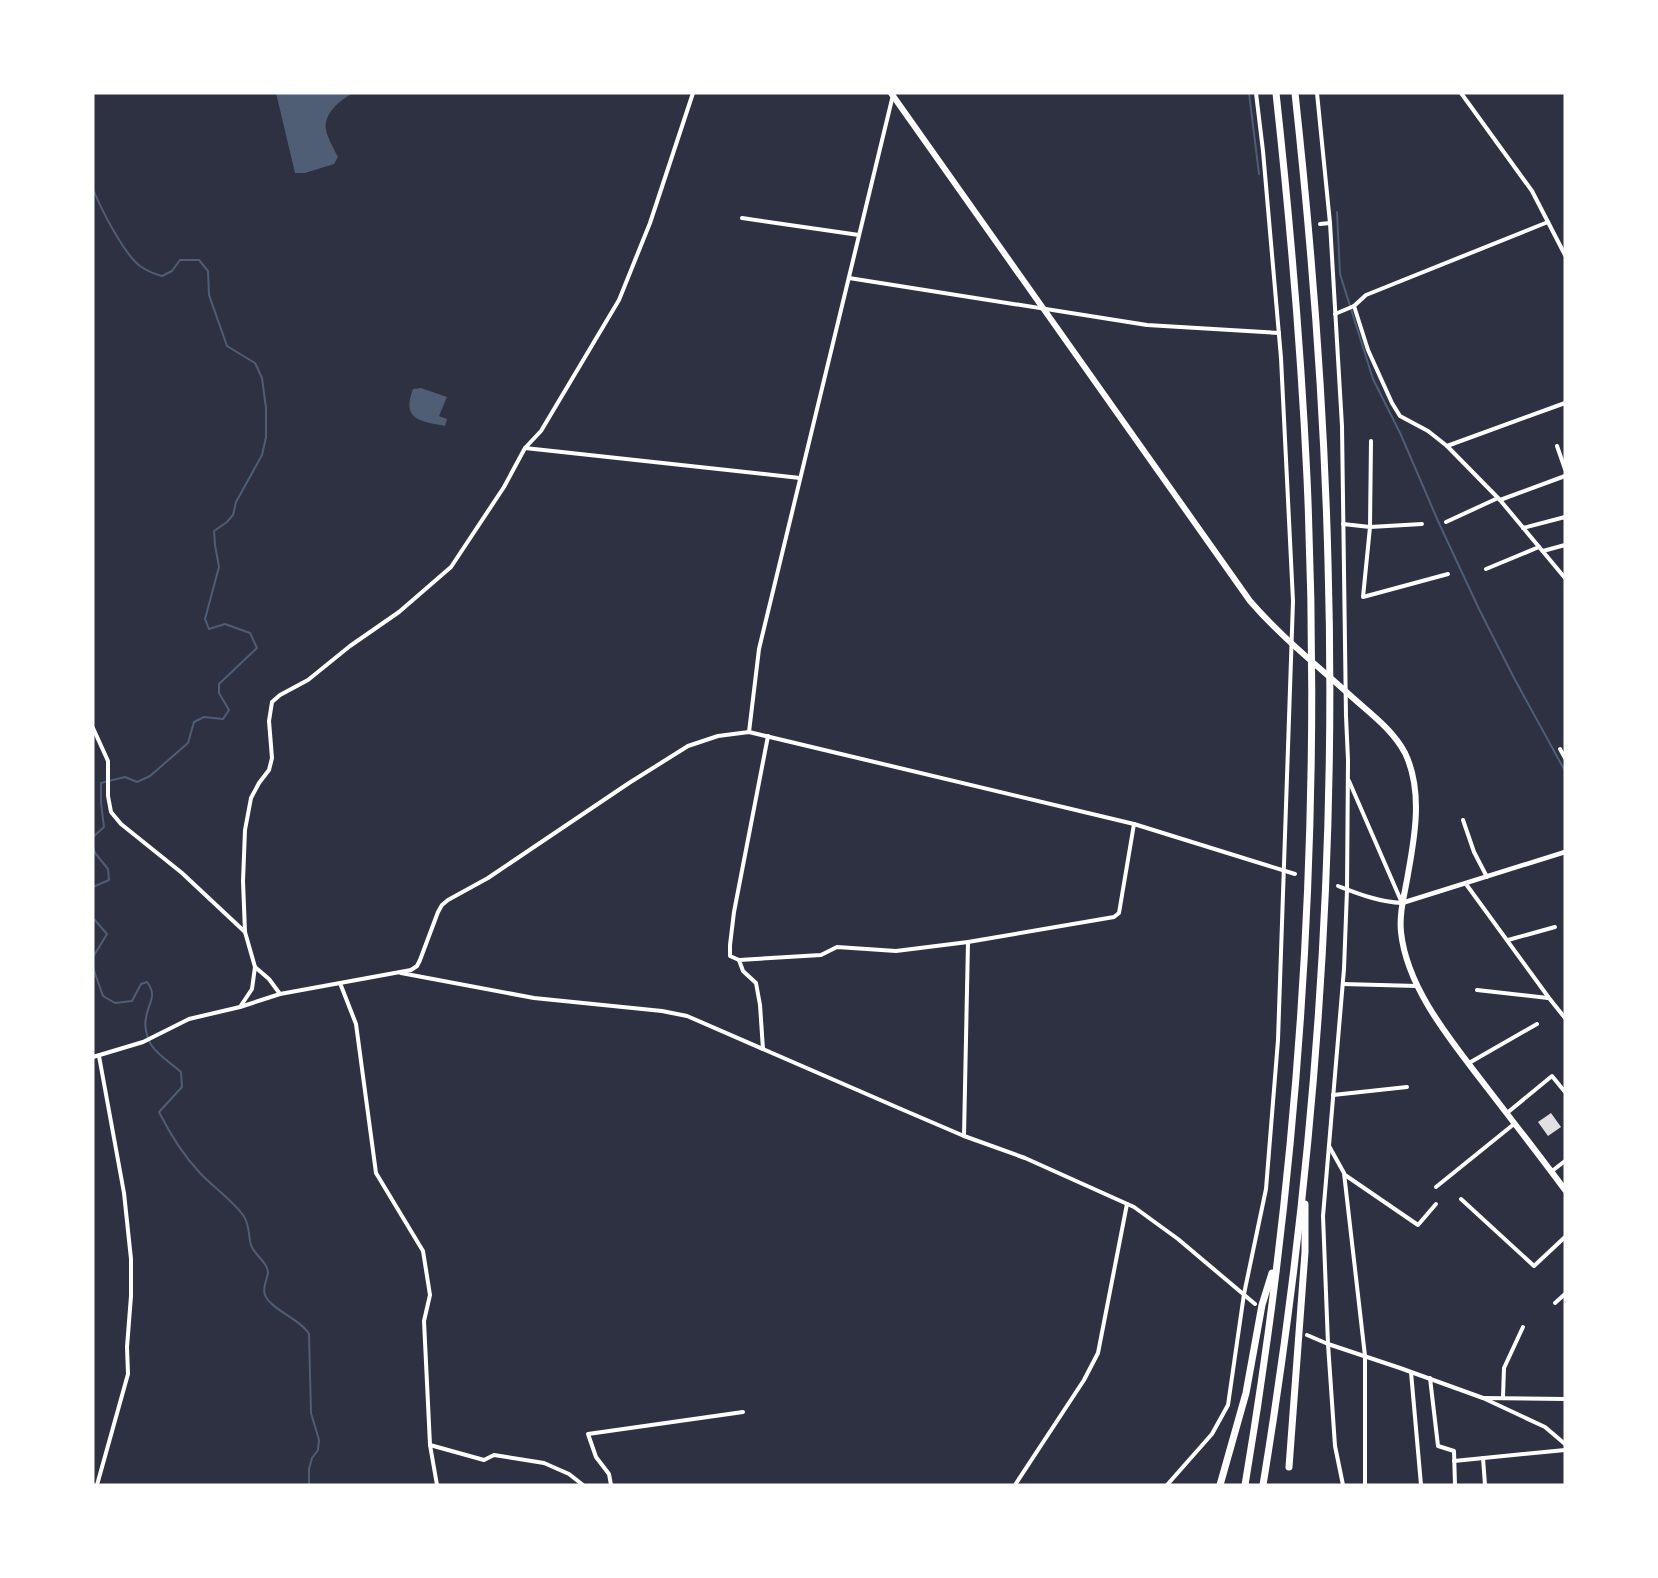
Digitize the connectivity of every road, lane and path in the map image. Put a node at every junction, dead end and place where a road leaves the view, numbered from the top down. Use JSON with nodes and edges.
{"nodes":[{"id":1,"x":693,"y":93,"type":"edge"},
{"id":2,"x":1256,"y":93,"type":"edge"},
{"id":3,"x":1276,"y":93,"type":"edge"},
{"id":4,"x":1295,"y":93,"type":"edge"},
{"id":5,"x":1317,"y":93,"type":"edge"},
{"id":6,"x":1461,"y":93,"type":"edge"},
{"id":7,"x":892,"y":94,"type":"edge"},
{"id":8,"x":742,"y":219,"type":"dead end"},
{"id":9,"x":1548,"y":222,"type":"junction"},
{"id":10,"x":1330,"y":223,"type":"junction"},
{"id":11,"x":1320,"y":224,"type":"dead end"},
{"id":12,"x":1270,"y":228,"type":"junction"},
{"id":13,"x":1277,"y":228,"type":"dead end"},
{"id":14,"x":859,"y":235,"type":"junction"},
{"id":15,"x":1565,"y":255,"type":"edge"},
{"id":16,"x":848,"y":278,"type":"junction"},
{"id":17,"x":1354,"y":306,"type":"junction"},
{"id":18,"x":1043,"y":309,"type":"junction"},
{"id":19,"x":1335,"y":314,"type":"junction"},
{"id":20,"x":1279,"y":333,"type":"junction"},
{"id":21,"x":1565,"y":403,"type":"edge"},
{"id":22,"x":1371,"y":441,"type":"dead end"},
{"id":23,"x":1447,"y":446,"type":"junction"},
{"id":24,"x":1557,"y":446,"type":"dead end"},
{"id":25,"x":525,"y":448,"type":"junction"},
{"id":26,"x":1565,"y":469,"type":"edge"},
{"id":27,"x":1565,"y":476,"type":"edge"},
{"id":28,"x":800,"y":478,"type":"junction"},
{"id":29,"x":1499,"y":499,"type":"junction"},
{"id":30,"x":1565,"y":516,"type":"edge"},
{"id":31,"x":1446,"y":522,"type":"dead end"},
{"id":32,"x":1422,"y":524,"type":"dead end"},
{"id":33,"x":1343,"y":525,"type":"junction"},
{"id":34,"x":1370,"y":527,"type":"junction"},
{"id":35,"x":1523,"y":528,"type":"junction"},
{"id":36,"x":1565,"y":545,"type":"edge"},
{"id":37,"x":1539,"y":547,"type":"junction"},
{"id":38,"x":1543,"y":551,"type":"junction"},
{"id":39,"x":1486,"y":569,"type":"dead end"},
{"id":40,"x":1448,"y":574,"type":"dead end"},
{"id":41,"x":1565,"y":578,"type":"edge"},
{"id":42,"x":93,"y":728,"type":"edge"},
{"id":43,"x":749,"y":732,"type":"junction"},
{"id":44,"x":768,"y":736,"type":"junction"},
{"id":45,"x":1560,"y":749,"type":"dead end"},
{"id":46,"x":1565,"y":758,"type":"edge"},
{"id":47,"x":1348,"y":777,"type":"junction"},
{"id":48,"x":1463,"y":820,"type":"dead end"},
{"id":49,"x":1134,"y":824,"type":"junction"},
{"id":50,"x":1565,"y":852,"type":"edge"},
{"id":51,"x":1285,"y":871,"type":"junction"},
{"id":52,"x":1295,"y":874,"type":"dead end"},
{"id":53,"x":1487,"y":877,"type":"junction"},
{"id":54,"x":1466,"y":884,"type":"junction"},
{"id":55,"x":1338,"y":886,"type":"dead end"},
{"id":56,"x":1347,"y":890,"type":"junction"},
{"id":57,"x":1402,"y":903,"type":"junction"},
{"id":58,"x":1555,"y":927,"type":"dead end"},
{"id":59,"x":245,"y":932,"type":"junction"},
{"id":60,"x":1508,"y":940,"type":"junction"},
{"id":61,"x":968,"y":942,"type":"junction"},
{"id":62,"x":739,"y":960,"type":"junction"},
{"id":63,"x":255,"y":967,"type":"junction"},
{"id":64,"x":400,"y":973,"type":"junction"},
{"id":65,"x":340,"y":983,"type":"junction"},
{"id":66,"x":1343,"y":984,"type":"junction"},
{"id":67,"x":1418,"y":986,"type":"junction"},
{"id":68,"x":1477,"y":990,"type":"dead end"},
{"id":69,"x":280,"y":994,"type":"junction"},
{"id":70,"x":1549,"y":998,"type":"junction"},
{"id":71,"x":240,"y":1007,"type":"junction"},
{"id":72,"x":1565,"y":1017,"type":"edge"},
{"id":73,"x":1537,"y":1024,"type":"dead end"},
{"id":74,"x":763,"y":1049,"type":"junction"},
{"id":75,"x":99,"y":1056,"type":"junction"},
{"id":76,"x":93,"y":1058,"type":"edge"},
{"id":77,"x":1469,"y":1063,"type":"junction"},
{"id":78,"x":1407,"y":1087,"type":"dead end"},
{"id":79,"x":1565,"y":1092,"type":"edge"},
{"id":80,"x":1333,"y":1095,"type":"junction"},
{"id":81,"x":1507,"y":1113,"type":"junction"},
{"id":82,"x":1515,"y":1124,"type":"junction"},
{"id":83,"x":964,"y":1136,"type":"junction"},
{"id":84,"x":1328,"y":1145,"type":"junction"},
{"id":85,"x":1565,"y":1161,"type":"edge"},
{"id":86,"x":1306,"y":1168,"type":"junction"},
{"id":87,"x":1551,"y":1171,"type":"junction"},
{"id":88,"x":1344,"y":1175,"type":"junction"},
{"id":89,"x":1436,"y":1186,"type":"dead end"},
{"id":90,"x":1565,"y":1190,"type":"edge"},
{"id":91,"x":1461,"y":1199,"type":"dead end"},
{"id":92,"x":1127,"y":1204,"type":"junction"},
{"id":93,"x":1436,"y":1204,"type":"dead end"},
{"id":94,"x":1565,"y":1237,"type":"edge"},
{"id":95,"x":1277,"y":1253,"type":"junction"},
{"id":96,"x":1244,"y":1294,"type":"junction"},
{"id":97,"x":1565,"y":1294,"type":"edge"},
{"id":98,"x":1555,"y":1303,"type":"dead end"},
{"id":99,"x":1255,"y":1304,"type":"dead end"},
{"id":100,"x":1523,"y":1327,"type":"dead end"},
{"id":101,"x":1307,"y":1335,"type":"dead end"},
{"id":102,"x":1328,"y":1344,"type":"junction"},
{"id":103,"x":1365,"y":1356,"type":"junction"},
{"id":104,"x":1411,"y":1372,"type":"junction"},
{"id":105,"x":1430,"y":1378,"type":"junction"},
{"id":106,"x":1483,"y":1398,"type":"junction"},
{"id":107,"x":1503,"y":1398,"type":"junction"},
{"id":108,"x":1565,"y":1399,"type":"edge"},
{"id":109,"x":743,"y":1412,"type":"dead end"},
{"id":110,"x":1565,"y":1444,"type":"edge"},
{"id":111,"x":430,"y":1445,"type":"junction"},
{"id":112,"x":1565,"y":1450,"type":"edge"},
{"id":113,"x":1483,"y":1458,"type":"junction"},
{"id":114,"x":1455,"y":1461,"type":"junction"},
{"id":115,"x":1289,"y":1467,"type":"dead end"},
{"id":116,"x":97,"y":1485,"type":"edge"},
{"id":117,"x":437,"y":1485,"type":"edge"},
{"id":118,"x":583,"y":1485,"type":"edge"},
{"id":119,"x":611,"y":1485,"type":"edge"},
{"id":120,"x":1015,"y":1485,"type":"edge"},
{"id":121,"x":1167,"y":1485,"type":"edge"},
{"id":122,"x":1220,"y":1485,"type":"edge"},
{"id":123,"x":1245,"y":1485,"type":"edge"},
{"id":124,"x":1263,"y":1485,"type":"edge"},
{"id":125,"x":1343,"y":1485,"type":"edge"},
{"id":126,"x":1365,"y":1485,"type":"edge"},
{"id":127,"x":1421,"y":1485,"type":"edge"},
{"id":128,"x":1455,"y":1485,"type":"edge"},
{"id":129,"x":1485,"y":1485,"type":"edge"}],
"edges":[{"from":1,"to":25,"type":"street"},
{"from":2,"to":12,"type":"street"},
{"from":3,"to":95,"type":"highway"},
{"from":4,"to":86,"type":"highway"},
{"from":5,"to":10,"type":"street"},
{"from":6,"to":9,"type":"street"},
{"from":7,"to":14,"type":"street"},
{"from":7,"to":18,"type":"main road"},
{"from":8,"to":14,"type":"street"},
{"from":9,"to":15,"type":"street"},
{"from":9,"to":17,"type":"street"},
{"from":10,"to":11,"type":"street"},
{"from":10,"to":19,"type":"street"},
{"from":12,"to":13,"type":"street"},
{"from":12,"to":20,"type":"street"},
{"from":14,"to":16,"type":"street"},
{"from":16,"to":18,"type":"street"},
{"from":16,"to":28,"type":"street"},
{"from":17,"to":19,"type":"street"},
{"from":17,"to":23,"type":"street"},
{"from":18,"to":20,"type":"street"},
{"from":18,"to":57,"type":"main road"},
{"from":19,"to":33,"type":"street"},
{"from":20,"to":51,"type":"street"},
{"from":21,"to":23,"type":"street"},
{"from":22,"to":34,"type":"street"},
{"from":23,"to":29,"type":"street"},
{"from":24,"to":26,"type":"street"},
{"from":25,"to":28,"type":"street"},
{"from":25,"to":59,"type":"street"},
{"from":27,"to":29,"type":"street"},
{"from":28,"to":43,"type":"street"},
{"from":29,"to":31,"type":"street"},
{"from":29,"to":35,"type":"street"},
{"from":30,"to":35,"type":"street"},
{"from":32,"to":34,"type":"street"},
{"from":33,"to":34,"type":"street"},
{"from":33,"to":47,"type":"street"},
{"from":34,"to":40,"type":"street"},
{"from":35,"to":37,"type":"street"},
{"from":36,"to":38,"type":"street"},
{"from":37,"to":38,"type":"street"},
{"from":37,"to":39,"type":"street"},
{"from":38,"to":41,"type":"street"},
{"from":42,"to":59,"type":"street"},
{"from":43,"to":44,"type":"street"},
{"from":43,"to":64,"type":"street"},
{"from":44,"to":49,"type":"street"},
{"from":44,"to":62,"type":"street"},
{"from":45,"to":46,"type":"street"},
{"from":47,"to":56,"type":"street"},
{"from":47,"to":57,"type":"street"},
{"from":48,"to":53,"type":"street"},
{"from":49,"to":51,"type":"street"},
{"from":49,"to":61,"type":"street"},
{"from":50,"to":53,"type":"street"},
{"from":51,"to":52,"type":"street"},
{"from":51,"to":96,"type":"street"},
{"from":53,"to":54,"type":"street"},
{"from":54,"to":57,"type":"street"},
{"from":54,"to":60,"type":"street"},
{"from":55,"to":56,"type":"street"},
{"from":56,"to":57,"type":"street"},
{"from":56,"to":66,"type":"street"},
{"from":57,"to":67,"type":"main road"},
{"from":58,"to":60,"type":"street"},
{"from":59,"to":63,"type":"street"},
{"from":60,"to":70,"type":"street"},
{"from":61,"to":62,"type":"street"},
{"from":61,"to":83,"type":"street"},
{"from":62,"to":74,"type":"street"},
{"from":63,"to":69,"type":"street"},
{"from":63,"to":71,"type":"street"},
{"from":64,"to":65,"type":"street"},
{"from":64,"to":74,"type":"street"},
{"from":65,"to":69,"type":"street"},
{"from":65,"to":111,"type":"street"},
{"from":66,"to":67,"type":"street"},
{"from":66,"to":80,"type":"street"},
{"from":67,"to":77,"type":"main road"},
{"from":68,"to":70,"type":"street"},
{"from":69,"to":71,"type":"street"},
{"from":70,"to":72,"type":"street"},
{"from":71,"to":75,"type":"street"},
{"from":73,"to":77,"type":"street"},
{"from":74,"to":83,"type":"street"},
{"from":75,"to":76,"type":"street"},
{"from":75,"to":116,"type":"street"},
{"from":77,"to":81,"type":"main road"},
{"from":78,"to":80,"type":"street"},
{"from":79,"to":81,"type":"street"},
{"from":80,"to":84,"type":"street"},
{"from":81,"to":82,"type":"main road"},
{"from":82,"to":87,"type":"main road"},
{"from":82,"to":89,"type":"street"},
{"from":83,"to":92,"type":"street"},
{"from":84,"to":88,"type":"street"},
{"from":84,"to":102,"type":"street"},
{"from":85,"to":87,"type":"street"},
{"from":86,"to":115,"type":"highway"},
{"from":86,"to":124,"type":"highway"},
{"from":87,"to":90,"type":"main road"},
{"from":88,"to":93,"type":"street"},
{"from":88,"to":103,"type":"street"},
{"from":91,"to":94,"type":"street"},
{"from":92,"to":96,"type":"street"},
{"from":92,"to":120,"type":"street"},
{"from":95,"to":122,"type":"highway"},
{"from":95,"to":123,"type":"highway"},
{"from":96,"to":99,"type":"street"},
{"from":96,"to":121,"type":"street"},
{"from":97,"to":98,"type":"street"},
{"from":100,"to":107,"type":"street"},
{"from":101,"to":102,"type":"street"},
{"from":102,"to":103,"type":"street"},
{"from":102,"to":125,"type":"street"},
{"from":103,"to":104,"type":"street"},
{"from":103,"to":126,"type":"street"},
{"from":104,"to":105,"type":"street"},
{"from":104,"to":127,"type":"street"},
{"from":105,"to":106,"type":"street"},
{"from":105,"to":114,"type":"street"},
{"from":106,"to":107,"type":"street"},
{"from":106,"to":110,"type":"street"},
{"from":107,"to":108,"type":"street"},
{"from":109,"to":119,"type":"street"},
{"from":111,"to":117,"type":"street"},
{"from":111,"to":118,"type":"street"},
{"from":112,"to":113,"type":"street"},
{"from":113,"to":114,"type":"street"},
{"from":113,"to":129,"type":"street"},
{"from":114,"to":128,"type":"street"}]}
